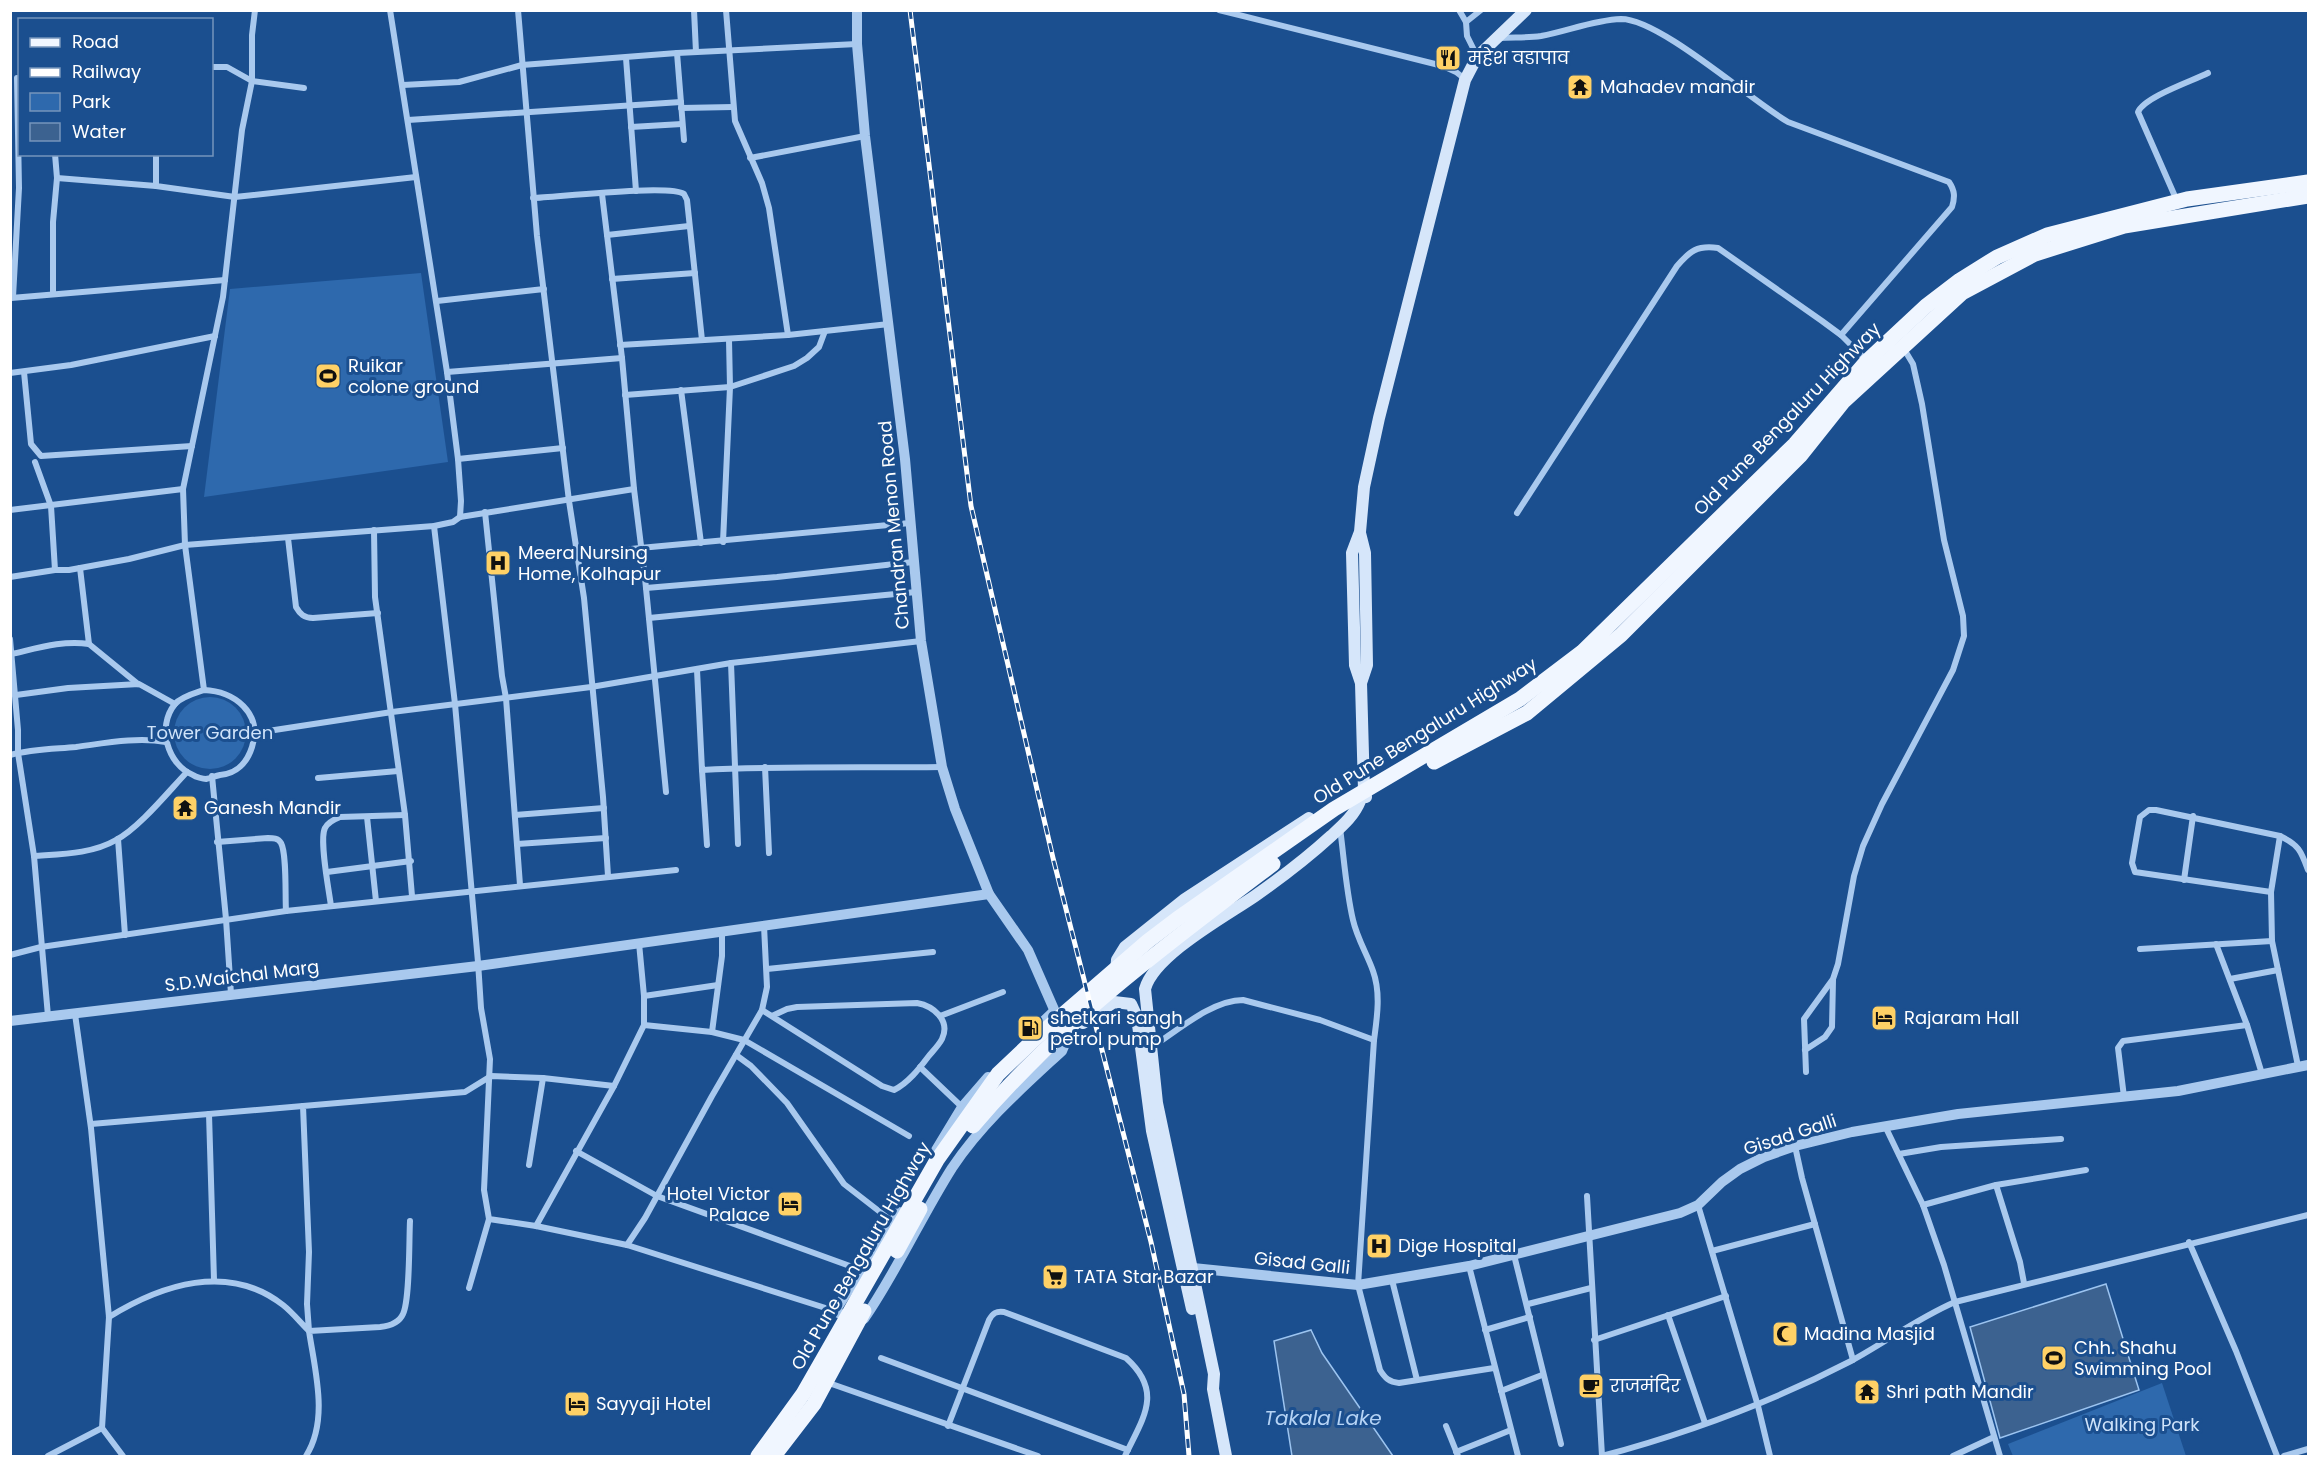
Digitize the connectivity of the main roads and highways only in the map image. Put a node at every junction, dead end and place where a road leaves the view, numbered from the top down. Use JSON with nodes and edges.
{"nodes":[{"id":1,"x":1526,"y":10,"type":"edge"},
{"id":2,"x":2308,"y":182,"type":"edge"},
{"id":3,"x":2308,"y":196,"type":"edge"},
{"id":4,"x":1362,"y":796,"type":"junction"},
{"id":5,"x":1337,"y":817,"type":"junction"},
{"id":6,"x":1068,"y":1029,"type":"junction"},
{"id":7,"x":1151,"y":1041,"type":"junction"},
{"id":8,"x":848,"y":1316,"type":"junction"},
{"id":9,"x":820,"y":1379,"type":"junction"},
{"id":10,"x":1213,"y":1389,"type":"junction"},
{"id":11,"x":758,"y":1456,"type":"edge"},
{"id":12,"x":774,"y":1456,"type":"edge"},
{"id":13,"x":1226,"y":1456,"type":"edge"}],
"edges":[{"from":1,"to":4,"type":"main road"},
{"from":2,"to":4,"type":"main road","name":"Old Pune Bengaluru Highway"},
{"from":3,"to":4,"type":"main road","name":"Old Pune Bengaluru Highway"},
{"from":4,"to":5,"type":"main road","name":"Old Pune Bengaluru Highway"},
{"from":4,"to":7,"type":"main road"},
{"from":5,"to":6,"type":"main road","name":"Old Pune Bengaluru Highway"},
{"from":5,"to":7,"type":"main road"},
{"from":5,"to":8,"type":"main road","name":"Old Pune Bengaluru Highway"},
{"from":6,"to":8,"type":"main road","name":"Old Pune Bengaluru Highway"},
{"from":6,"to":10,"type":"main road"},
{"from":7,"to":10,"type":"main road"},
{"from":8,"to":9,"type":"main road","name":"Old Pune Bengaluru Highway"},
{"from":9,"to":11,"type":"main road","name":"Old Pune Bengaluru Highway"},
{"from":9,"to":12,"type":"main road","name":"Old Pune Bengaluru Highway"},
{"from":10,"to":13,"type":"main road"}]}
